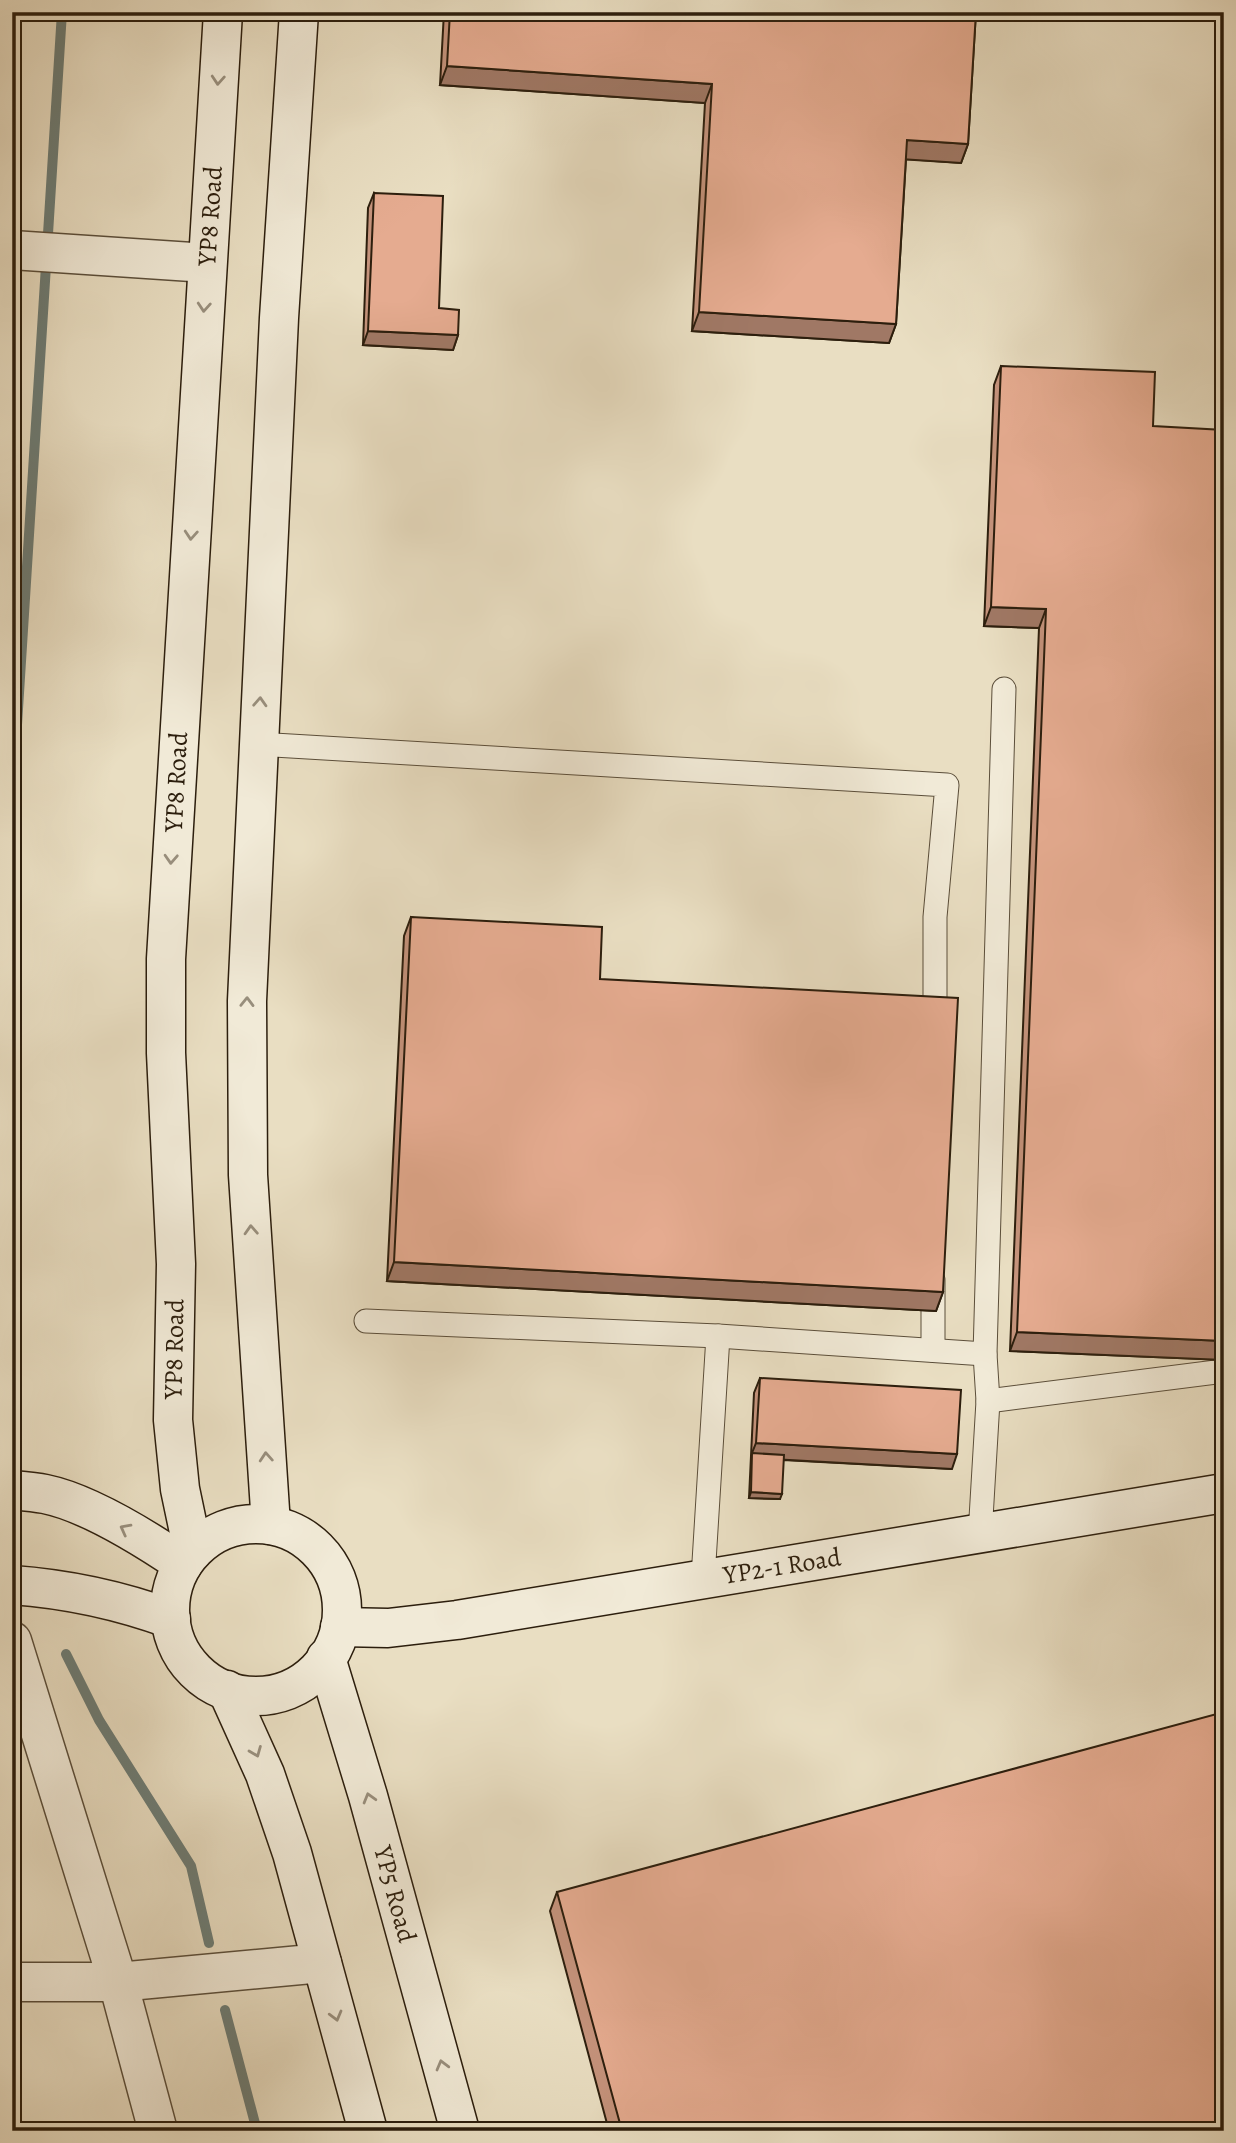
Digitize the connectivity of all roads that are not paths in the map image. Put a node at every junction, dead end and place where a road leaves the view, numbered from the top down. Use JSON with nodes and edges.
{"nodes":[{"id":1,"x":223,"y":12,"type":"edge"},
{"id":2,"x":299,"y":12,"type":"edge"},
{"id":3,"x":12,"y":250,"type":"edge"},
{"id":4,"x":207,"y":263,"type":"junction"},
{"id":5,"x":1004,"y":689,"type":"dead end"},
{"id":6,"x":257,"y":744,"type":"junction"},
{"id":7,"x":935,"y":1057,"type":"edge"},
{"id":8,"x":934,"y":1252,"type":"edge"},
{"id":9,"x":366,"y":1321,"type":"dead end"},
{"id":10,"x":718,"y":1336,"type":"junction"},
{"id":11,"x":933,"y":1350,"type":"junction"},
{"id":12,"x":985,"y":1354,"type":"junction"},
{"id":13,"x":1224,"y":1371,"type":"edge"},
{"id":14,"x":988,"y":1401,"type":"junction"},
{"id":15,"x":12,"y":1490,"type":"edge"},
{"id":16,"x":1224,"y":1493,"type":"edge"},
{"id":17,"x":271,"y":1525,"type":"junction"},
{"id":18,"x":980,"y":1535,"type":"junction"},
{"id":19,"x":188,"y":1558,"type":"junction"},
{"id":20,"x":703,"y":1578,"type":"junction"},
{"id":21,"x":12,"y":1585,"type":"edge"},
{"id":22,"x":171,"y":1619,"type":"junction"},
{"id":23,"x":12,"y":1641,"type":"edge"},
{"id":24,"x":333,"y":1643,"type":"junction"},
{"id":25,"x":227,"y":1690,"type":"junction"},
{"id":26,"x":322,"y":1963,"type":"junction"},
{"id":27,"x":12,"y":1982,"type":"edge"},
{"id":28,"x":118,"y":1982,"type":"junction"},
{"id":29,"x":159,"y":2131,"type":"edge"},
{"id":30,"x":368,"y":2131,"type":"edge"},
{"id":31,"x":460,"y":2131,"type":"edge"}],
"edges":[{"from":1,"to":4,"type":"main road","name":"YP8 Road","one_way":true},
{"from":6,"to":2,"type":"main road","one_way":true},
{"from":3,"to":4,"type":"main road"},
{"from":4,"to":19,"type":"main road","name":"YP8 Road","one_way":true},
{"from":5,"to":12,"type":"lane"},
{"from":6,"to":7,"type":"lane"},
{"from":17,"to":6,"type":"main road","one_way":true},
{"from":8,"to":11,"type":"lane"},
{"from":9,"to":10,"type":"lane"},
{"from":10,"to":11,"type":"lane"},
{"from":10,"to":20,"type":"lane"},
{"from":11,"to":12,"type":"lane"},
{"from":12,"to":14,"type":"lane"},
{"from":13,"to":14,"type":"lane"},
{"from":14,"to":18,"type":"lane"},
{"from":19,"to":15,"type":"main road","one_way":true},
{"from":16,"to":18,"type":"main road","name":"YP2-1 Road"},
{"from":17,"to":19,"type":"main road"},
{"from":17,"to":24,"type":"main road"},
{"from":18,"to":20,"type":"main road","name":"YP2-1 Road"},
{"from":19,"to":22,"type":"main road"},
{"from":20,"to":24,"type":"main road","name":"YP2-1 Road"},
{"from":21,"to":22,"type":"main road"},
{"from":22,"to":25,"type":"main road"},
{"from":23,"to":28,"type":"main road"},
{"from":24,"to":25,"type":"main road"},
{"from":31,"to":24,"type":"main road","name":"YP5 Road","one_way":true},
{"from":25,"to":26,"type":"main road","one_way":true},
{"from":26,"to":28,"type":"main road"},
{"from":26,"to":30,"type":"main road","one_way":true},
{"from":27,"to":28,"type":"main road"},
{"from":28,"to":29,"type":"main road"}]}
